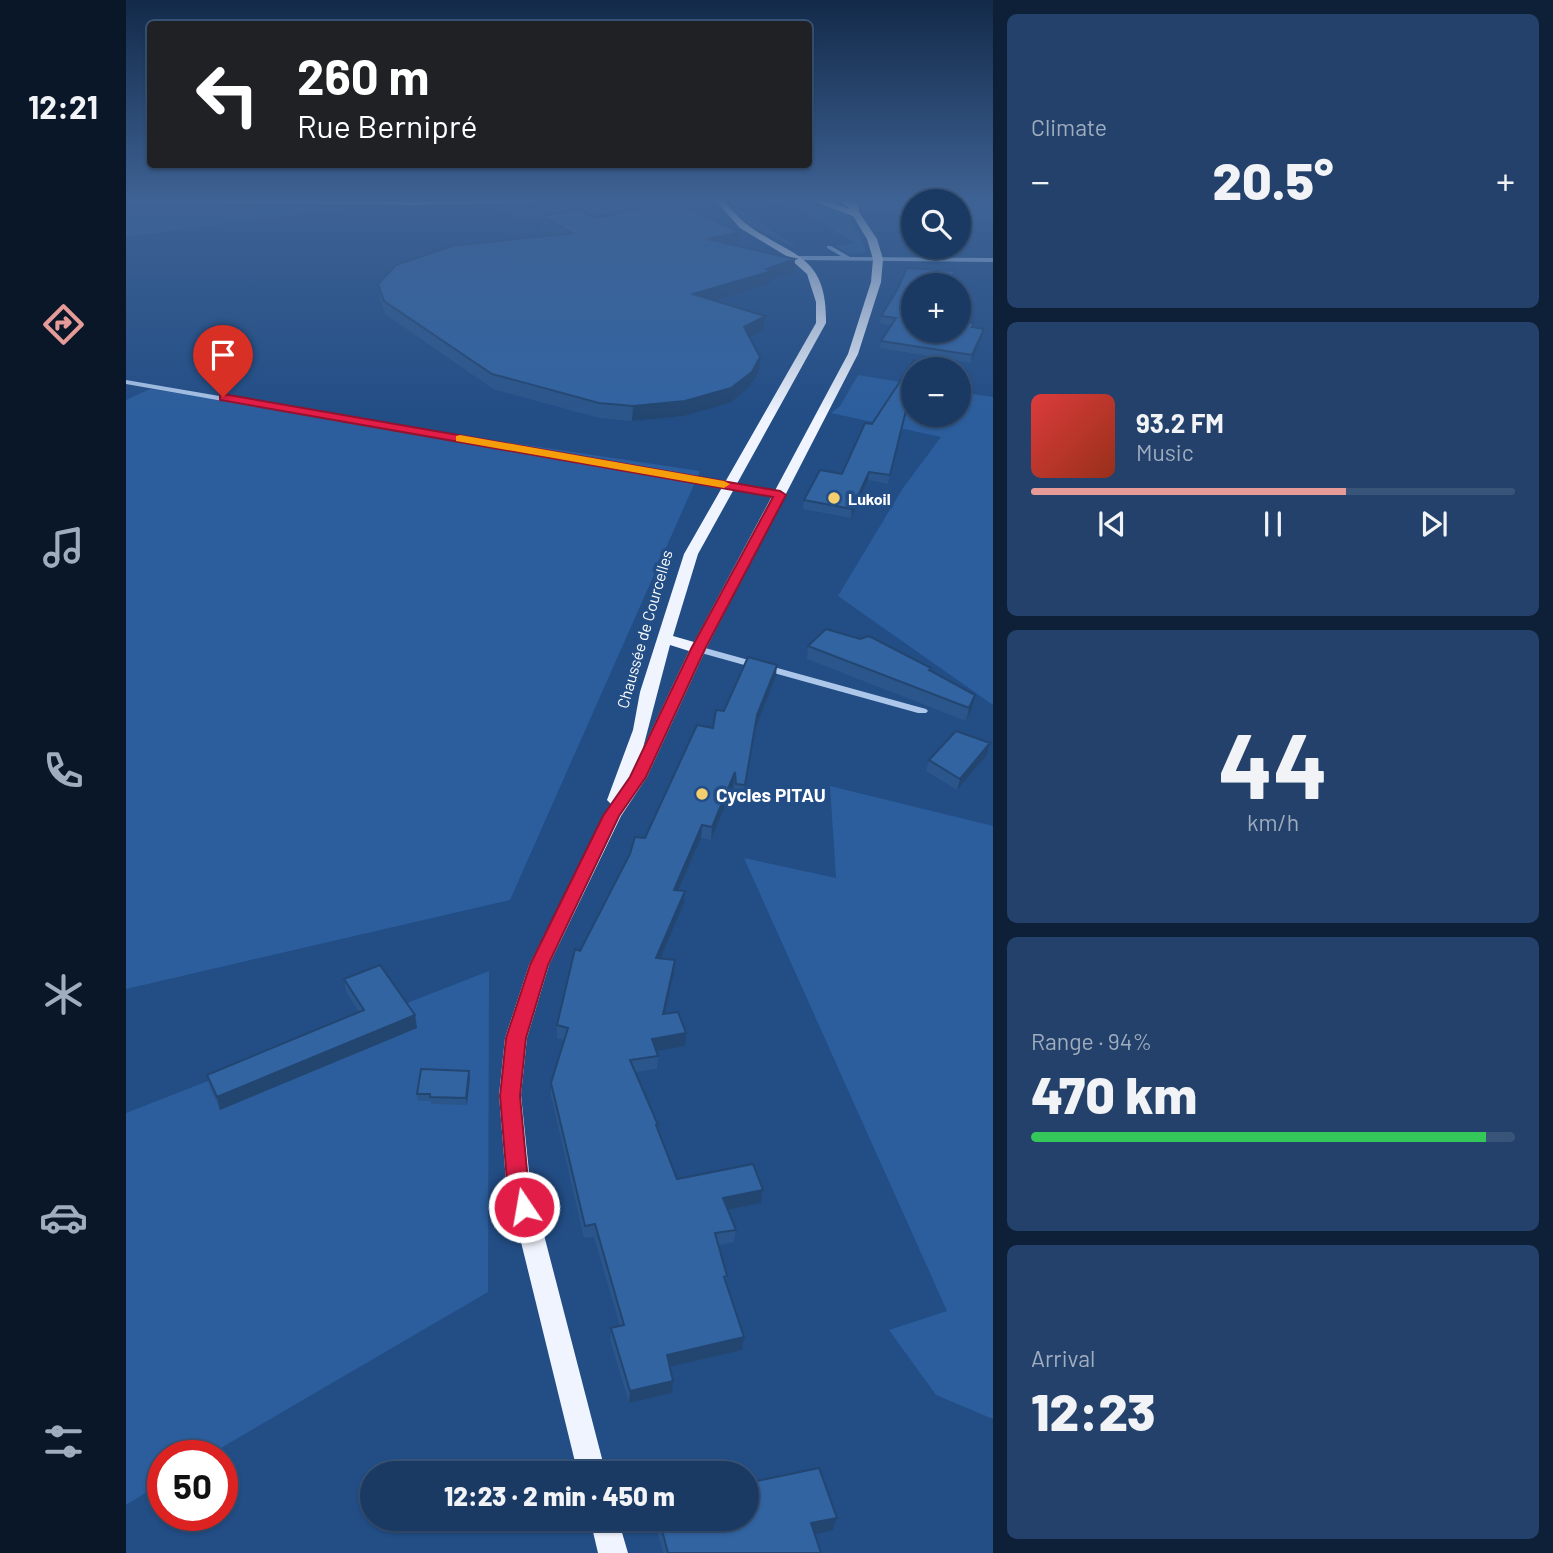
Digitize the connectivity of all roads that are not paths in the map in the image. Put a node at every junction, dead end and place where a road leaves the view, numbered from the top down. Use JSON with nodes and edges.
{"nodes":[{"id":1,"x":809,"y":271,"type":"edge"},
{"id":2,"x":877,"y":271,"type":"edge"},
{"id":3,"x":126,"y":382,"type":"edge"},
{"id":4,"x":728,"y":485,"type":"junction"},
{"id":5,"x":780,"y":495,"type":"junction"},
{"id":6,"x":665,"y":638,"type":"junction"},
{"id":7,"x":698,"y":649,"type":"junction"},
{"id":8,"x":922,"y":711,"type":"dead end"},
{"id":9,"x":611,"y":816,"type":"junction"},
{"id":10,"x":589,"y":1461,"type":"edge"},
{"id":11,"x":607,"y":1531,"type":"edge"},
{"id":12,"x":613,"y":1553,"type":"edge"}],
"edges":[{"from":1,"to":4,"type":"main road","name":"Chaussée de Courcelles"},
{"from":2,"to":5,"type":"main road","name":"Chaussée de Courcelles"},
{"from":3,"to":4,"type":"street"},
{"from":4,"to":5,"type":"street"},
{"from":4,"to":6,"type":"main road","name":"Chaussée de Courcelles"},
{"from":5,"to":7,"type":"main road","name":"Chaussée de Courcelles"},
{"from":6,"to":7,"type":"main road"},
{"from":6,"to":9,"type":"main road","name":"Chaussée de Courcelles"},
{"from":7,"to":8,"type":"street"},
{"from":7,"to":9,"type":"main road","name":"Chaussée de Courcelles"},
{"from":9,"to":10,"type":"main road","name":"Chaussée de Courcelles"},
{"from":11,"to":12,"type":"main road"}]}
